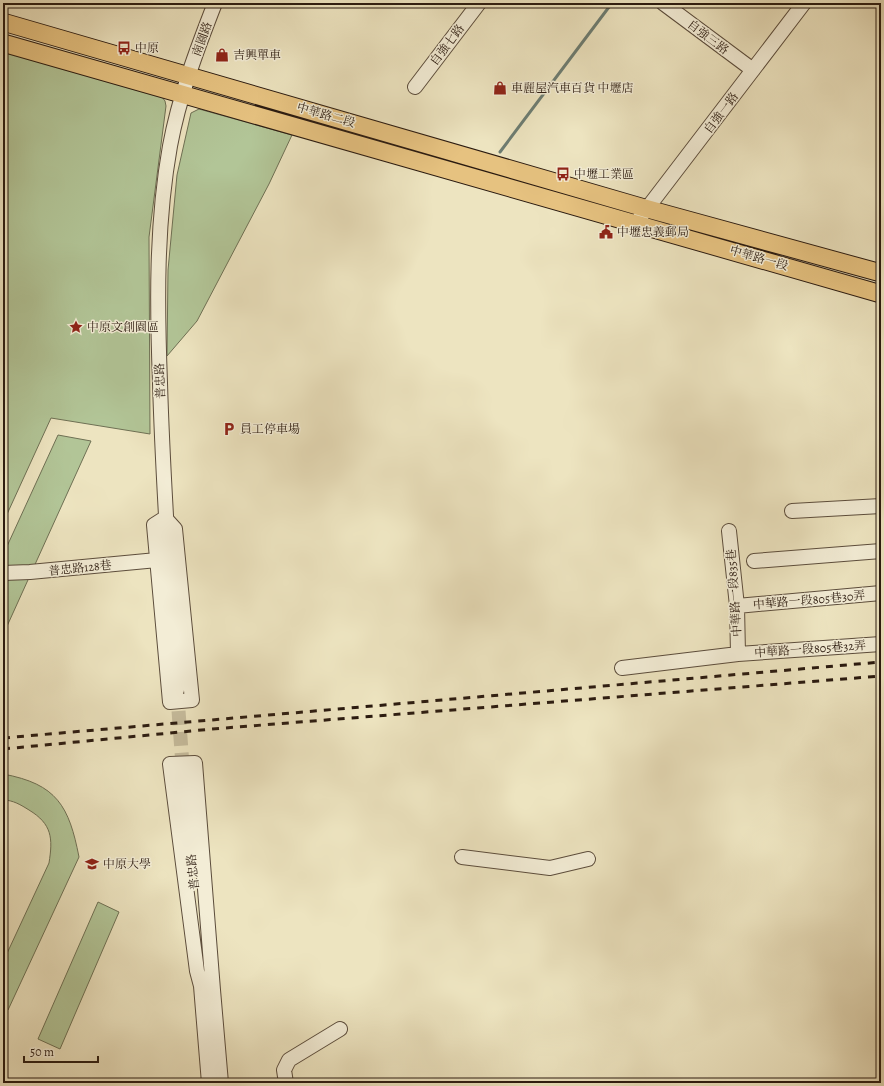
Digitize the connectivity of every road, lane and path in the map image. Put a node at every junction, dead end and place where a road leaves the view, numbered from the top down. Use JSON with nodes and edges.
{"nodes":[{"id":1,"x":215,"y":3,"type":"edge"},
{"id":2,"x":479,"y":3,"type":"edge"},
{"id":3,"x":663,"y":3,"type":"edge"},
{"id":4,"x":804,"y":3,"type":"edge"},
{"id":5,"x":3,"y":22,"type":"edge"},
{"id":6,"x":3,"y":43,"type":"edge"},
{"id":7,"x":753,"y":70,"type":"junction"},
{"id":8,"x":189,"y":75,"type":"junction"},
{"id":9,"x":415,"y":87,"type":"dead end"},
{"id":10,"x":182,"y":95,"type":"junction"},
{"id":11,"x":648,"y":209,"type":"junction"},
{"id":12,"x":636,"y":223,"type":"junction"},
{"id":13,"x":881,"y":273,"type":"edge"},
{"id":14,"x":881,"y":294,"type":"edge"},
{"id":15,"x":881,"y":506,"type":"edge"},
{"id":16,"x":792,"y":511,"type":"dead end"},
{"id":17,"x":165,"y":518,"type":"junction"},
{"id":18,"x":729,"y":531,"type":"dead end"},
{"id":19,"x":881,"y":551,"type":"edge"},
{"id":20,"x":157,"y":560,"type":"junction"},
{"id":21,"x":754,"y":561,"type":"dead end"},
{"id":22,"x":3,"y":573,"type":"edge"},
{"id":23,"x":881,"y":594,"type":"edge"},
{"id":24,"x":737,"y":606,"type":"junction"},
{"id":25,"x":881,"y":644,"type":"edge"},
{"id":26,"x":738,"y":654,"type":"junction"},
{"id":27,"x":622,"y":668,"type":"dead end"},
{"id":28,"x":177,"y":690,"type":"tunnel mouth"},
{"id":29,"x":183,"y":772,"type":"tunnel mouth"},
{"id":30,"x":462,"y":857,"type":"dead end"},
{"id":31,"x":588,"y":859,"type":"dead end"},
{"id":32,"x":207,"y":988,"type":"junction"},
{"id":33,"x":340,"y":1029,"type":"dead end"},
{"id":34,"x":209,"y":1083,"type":"edge"},
{"id":35,"x":221,"y":1083,"type":"edge"},
{"id":36,"x":286,"y":1083,"type":"edge"}],
"edges":[{"from":1,"to":8,"type":"street","name":"南園路"},
{"from":2,"to":9,"type":"street","name":"自強七路"},
{"from":3,"to":7,"type":"street","name":"自強三路"},
{"from":4,"to":7,"type":"street","name":"自強一路"},
{"from":5,"to":8,"type":"main road","name":"中華路二段"},
{"from":6,"to":10,"type":"main road","name":"中華路二段"},
{"from":7,"to":11,"type":"street","name":"自強一路"},
{"from":8,"to":10,"type":"street","name":"普忠路"},
{"from":8,"to":11,"type":"main road","name":"中華路二段"},
{"from":10,"to":12,"type":"main road","name":"中華路二段"},
{"from":10,"to":17,"type":"street","name":"普忠路"},
{"from":11,"to":12,"type":"street","name":"自強一路"},
{"from":11,"to":13,"type":"main road","name":"中華路一段"},
{"from":12,"to":14,"type":"main road","name":"中華路一段"},
{"from":15,"to":16,"type":"street"},
{"from":17,"to":20,"type":"street"},
{"from":17,"to":20,"type":"street"},
{"from":17,"to":28,"type":"street","name":"普忠路"},
{"from":18,"to":24,"type":"street","name":"中華路一段835巷"},
{"from":19,"to":21,"type":"street"},
{"from":20,"to":22,"type":"street","name":"普忠路128巷"},
{"from":23,"to":24,"type":"street","name":"中華路一段805巷30弄"},
{"from":24,"to":26,"type":"street","name":"中華路一段835巷"},
{"from":25,"to":26,"type":"street","name":"中華路一段805巷32弄"},
{"from":26,"to":27,"type":"street","name":"中華路一段805巷32弄"},
{"from":29,"to":32,"type":"street","name":"普忠路"},
{"from":30,"to":31,"type":"street"},
{"from":32,"to":32,"type":"street"},
{"from":32,"to":34,"type":"street","name":"普忠路"},
{"from":32,"to":35,"type":"street","name":"普忠路"},
{"from":33,"to":36,"type":"street"}]}
